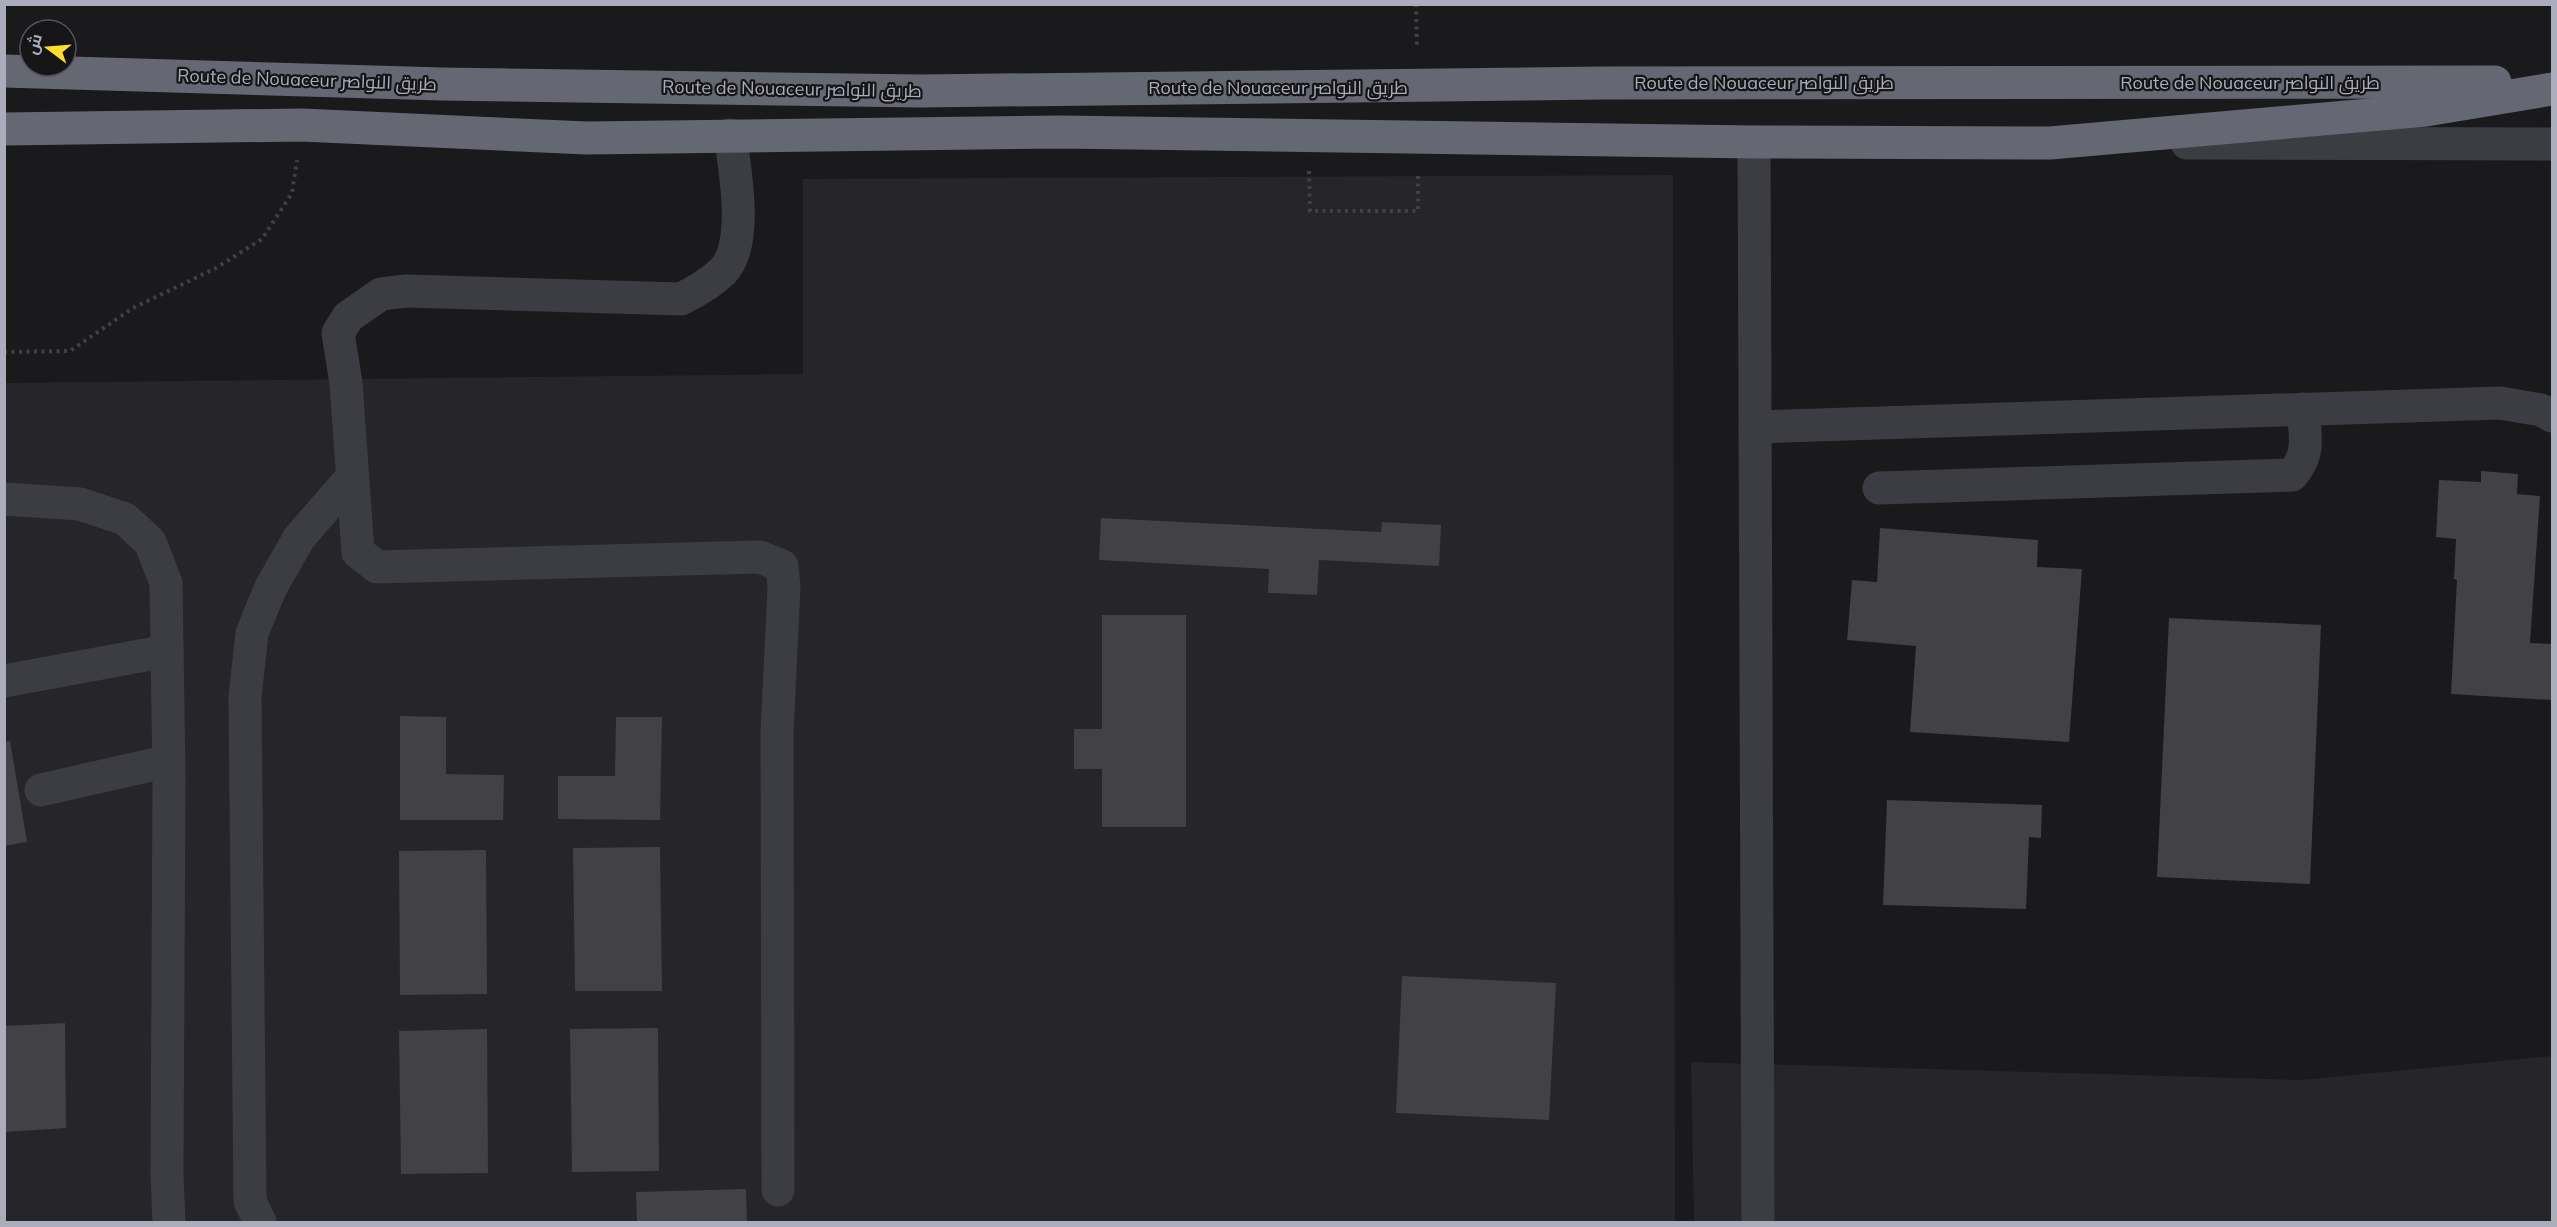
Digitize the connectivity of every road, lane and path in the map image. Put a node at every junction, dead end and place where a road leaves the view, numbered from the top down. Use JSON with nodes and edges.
{"nodes":[{"id":1,"x":4,"y":71,"type":"edge"},
{"id":2,"x":2553,"y":82,"type":"edge"},
{"id":3,"x":2553,"y":89,"type":"edge"},
{"id":4,"x":302,"y":125,"type":"junction"},
{"id":5,"x":4,"y":129,"type":"edge"},
{"id":6,"x":730,"y":135,"type":"junction"},
{"id":7,"x":1754,"y":142,"type":"junction"},
{"id":8,"x":2050,"y":143,"type":"junction"},
{"id":9,"x":2553,"y":144,"type":"edge"},
{"id":10,"x":1418,"y":211,"type":"dead end"},
{"id":11,"x":1310,"y":212,"type":"dead end"},
{"id":12,"x":4,"y":352,"type":"edge"},
{"id":13,"x":2303,"y":409,"type":"junction"},
{"id":14,"x":2553,"y":416,"type":"edge"},
{"id":15,"x":1755,"y":427,"type":"junction"},
{"id":16,"x":352,"y":477,"type":"junction"},
{"id":17,"x":1879,"y":488,"type":"dead end"},
{"id":18,"x":4,"y":498,"type":"edge"},
{"id":19,"x":167,"y":651,"type":"junction"},
{"id":20,"x":4,"y":681,"type":"edge"},
{"id":21,"x":169,"y":769,"type":"junction"},
{"id":22,"x":42,"y":798,"type":"dead end"},
{"id":23,"x":778,"y":1190,"type":"dead end"},
{"id":24,"x":169,"y":1222,"type":"edge"},
{"id":25,"x":261,"y":1222,"type":"edge"},
{"id":26,"x":1758,"y":1222,"type":"edge"}],
"edges":[{"from":1,"to":2,"type":"highway","name":"Route de Nouaceur طريق النواصر"},
{"from":3,"to":8,"type":"highway"},
{"from":4,"to":5,"type":"highway"},
{"from":4,"to":6,"type":"highway"},
{"from":4,"to":12,"type":"path"},
{"from":6,"to":7,"type":"highway"},
{"from":6,"to":16,"type":"street"},
{"from":7,"to":8,"type":"highway"},
{"from":7,"to":15,"type":"street"},
{"from":8,"to":9,"type":"street"},
{"from":10,"to":11,"type":"path"},
{"from":13,"to":14,"type":"street"},
{"from":13,"to":15,"type":"street"},
{"from":13,"to":17,"type":"street"},
{"from":15,"to":26,"type":"street"},
{"from":16,"to":23,"type":"street"},
{"from":16,"to":25,"type":"street"},
{"from":18,"to":19,"type":"street"},
{"from":19,"to":20,"type":"street"},
{"from":19,"to":21,"type":"street"},
{"from":21,"to":22,"type":"street"},
{"from":21,"to":24,"type":"street"}]}
